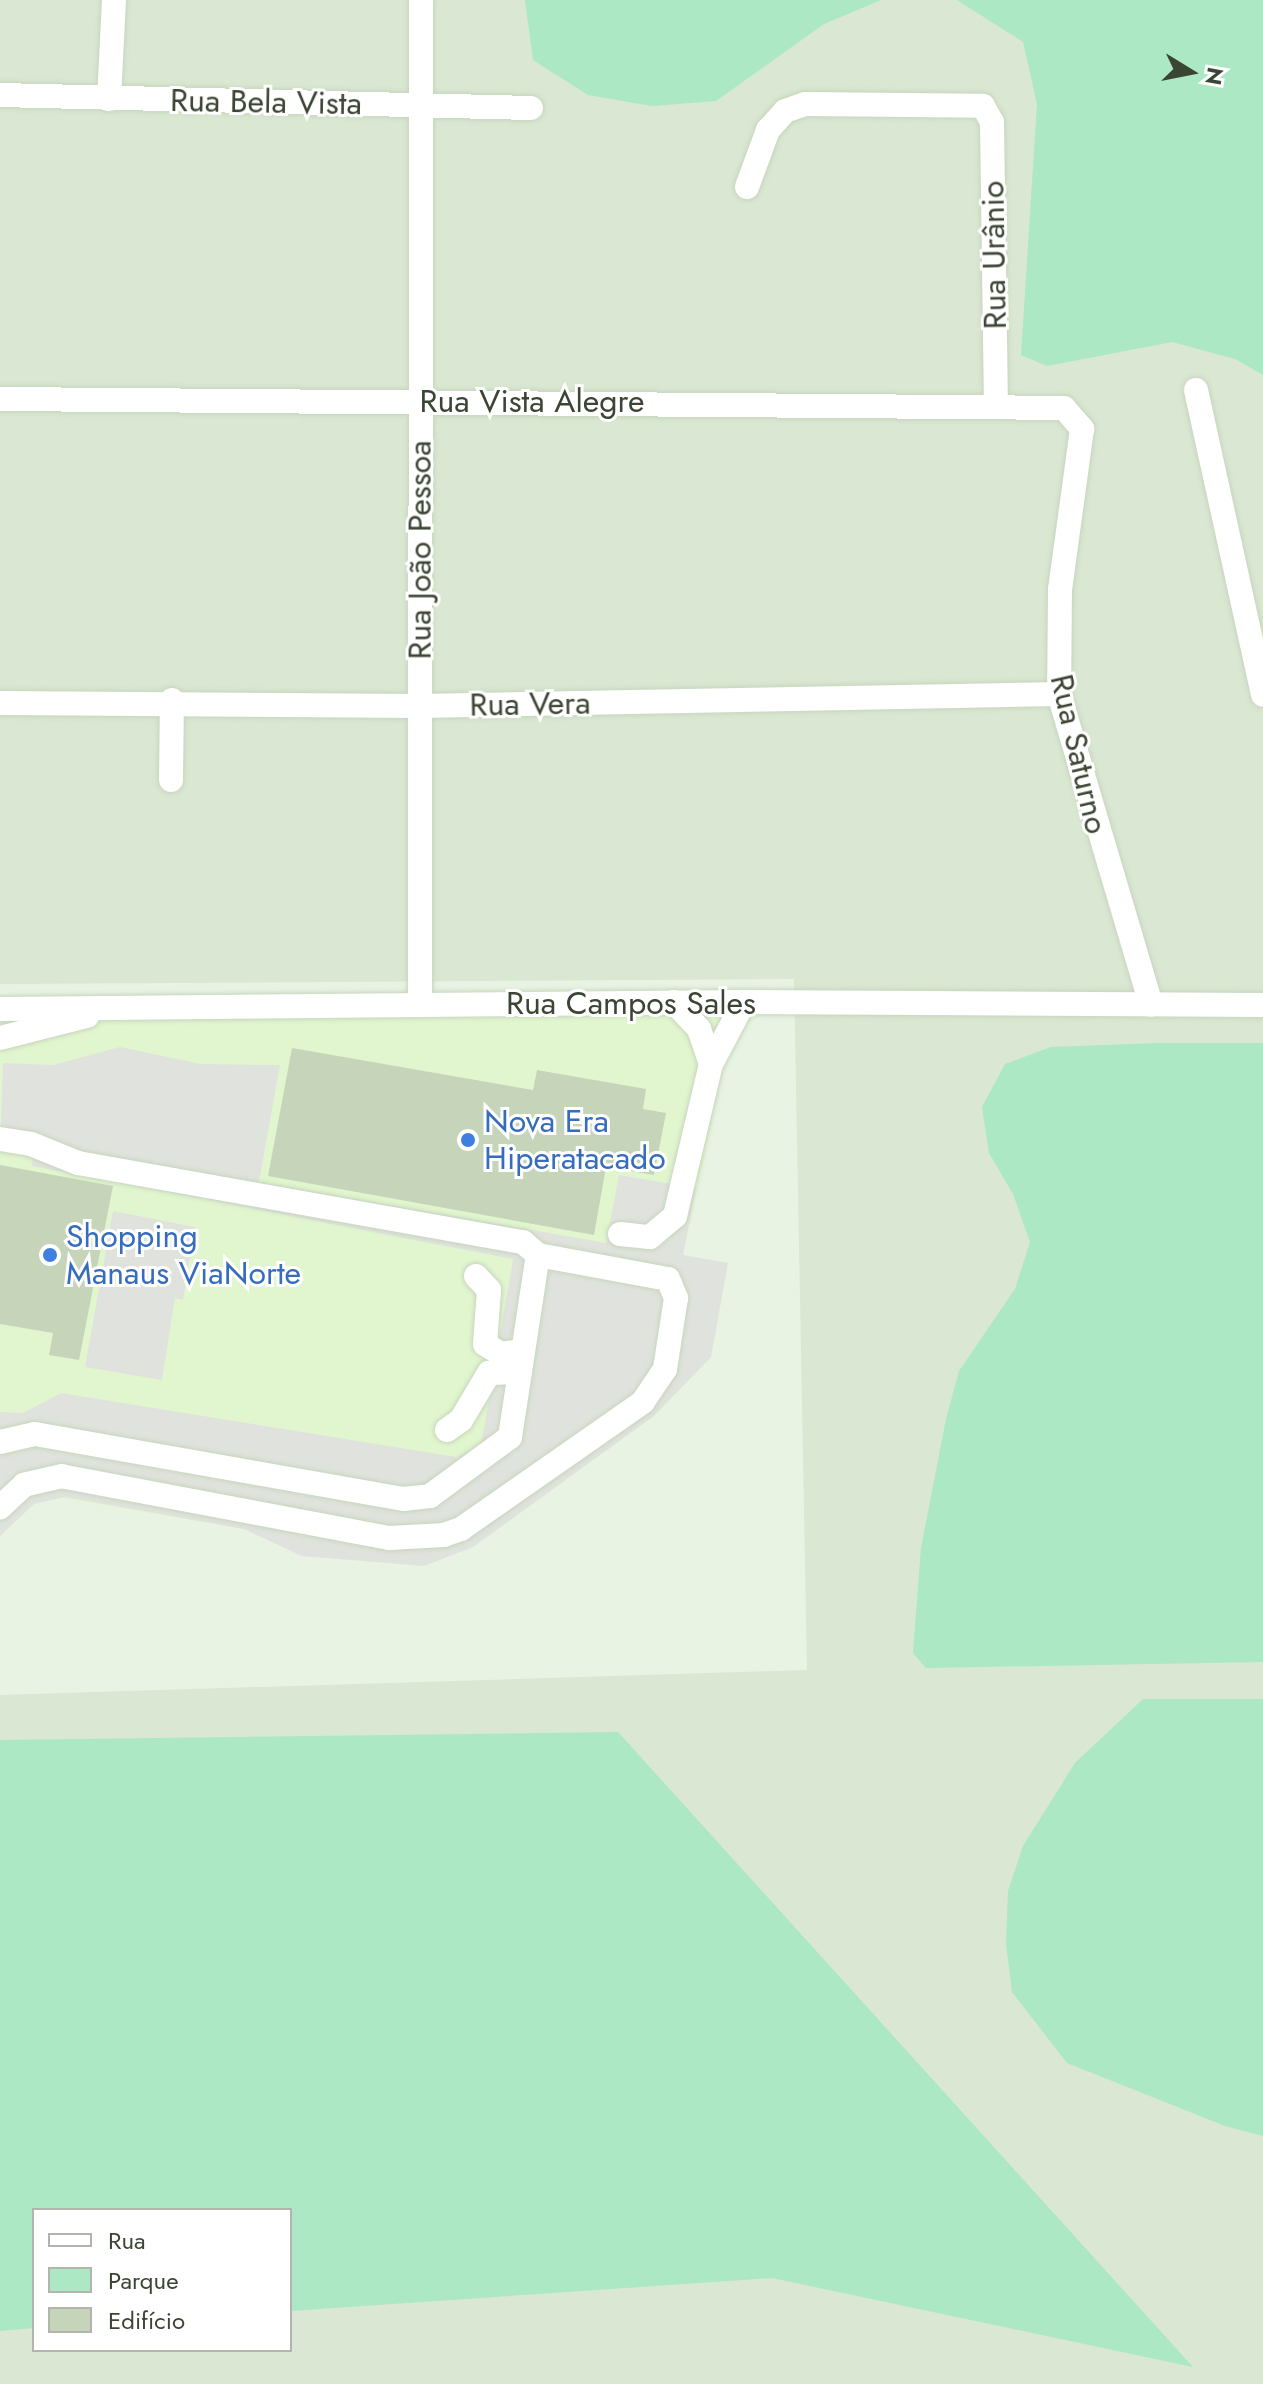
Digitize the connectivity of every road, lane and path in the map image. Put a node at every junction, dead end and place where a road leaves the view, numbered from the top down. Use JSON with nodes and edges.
{"nodes":[{"id":1,"x":114,"y":0,"type":"edge"},
{"id":2,"x":421,"y":0,"type":"edge"},
{"id":3,"x":0,"y":95,"type":"edge"},
{"id":4,"x":109,"y":99,"type":"junction"},
{"id":5,"x":420,"y":105,"type":"junction"},
{"id":6,"x":531,"y":108,"type":"dead end"},
{"id":7,"x":747,"y":187,"type":"dead end"},
{"id":8,"x":1196,"y":390,"type":"dead end"},
{"id":9,"x":0,"y":399,"type":"edge"},
{"id":10,"x":421,"y":400,"type":"junction"},
{"id":11,"x":996,"y":406,"type":"junction"},
{"id":12,"x":1064,"y":408,"type":"joint"},
{"id":13,"x":1059,"y":694,"type":"junction"},
{"id":14,"x":1263,"y":695,"type":"edge"},
{"id":15,"x":172,"y":700,"type":"junction"},
{"id":16,"x":0,"y":703,"type":"edge"},
{"id":17,"x":420,"y":706,"type":"junction"},
{"id":18,"x":171,"y":780,"type":"dead end"},
{"id":19,"x":674,"y":1002,"type":"junction"},
{"id":20,"x":744,"y":1002,"type":"junction"},
{"id":21,"x":420,"y":1004,"type":"junction"},
{"id":22,"x":1151,"y":1005,"type":"junction"},
{"id":23,"x":1263,"y":1005,"type":"edge"},
{"id":24,"x":0,"y":1009,"type":"edge"},
{"id":25,"x":98,"y":1009,"type":"junction"},
{"id":26,"x":0,"y":1038,"type":"edge"},
{"id":27,"x":711,"y":1064,"type":"junction"},
{"id":28,"x":0,"y":1139,"type":"edge"},
{"id":29,"x":620,"y":1234,"type":"dead end"},
{"id":30,"x":538,"y":1255,"type":"junction"},
{"id":31,"x":476,"y":1276,"type":"dead end"},
{"id":32,"x":522,"y":1362,"type":"junction"},
{"id":33,"x":447,"y":1430,"type":"dead end"},
{"id":34,"x":44,"y":1436,"type":"junction"},
{"id":35,"x":0,"y":1442,"type":"edge"},
{"id":36,"x":36,"y":1480,"type":"junction"},
{"id":37,"x":0,"y":1507,"type":"edge"}],
"edges":[{"from":1,"to":4,"type":"street"},
{"from":2,"to":5,"type":"street","name":"Rua João Pessoa"},
{"from":3,"to":4,"type":"street","name":"Rua Bela Vista"},
{"from":4,"to":5,"type":"street","name":"Rua Bela Vista"},
{"from":5,"to":6,"type":"street","name":"Rua Bela Vista"},
{"from":5,"to":10,"type":"street","name":"Rua João Pessoa"},
{"from":7,"to":11,"type":"street","name":"Rua Urânio"},
{"from":8,"to":14,"type":"street"},
{"from":9,"to":10,"type":"street","name":"Rua Vista Alegre"},
{"from":10,"to":11,"type":"street","name":"Rua Vista Alegre"},
{"from":10,"to":17,"type":"street","name":"Rua João Pessoa"},
{"from":11,"to":12,"type":"street","name":"Rua Vista Alegre"},
{"from":12,"to":13,"type":"street","name":"Rua Saturno"},
{"from":13,"to":17,"type":"street","name":"Rua Vera"},
{"from":13,"to":22,"type":"street","name":"Rua Saturno"},
{"from":15,"to":16,"type":"street","name":"Rua Vera"},
{"from":15,"to":17,"type":"street","name":"Rua Vera"},
{"from":15,"to":18,"type":"street"},
{"from":17,"to":21,"type":"street","name":"Rua João Pessoa"},
{"from":19,"to":20,"type":"street","name":"Rua Campos Sales"},
{"from":19,"to":21,"type":"street","name":"Rua Campos Sales"},
{"from":19,"to":27,"type":"street"},
{"from":20,"to":22,"type":"street","name":"Rua Campos Sales"},
{"from":20,"to":27,"type":"street"},
{"from":21,"to":25,"type":"street","name":"Rua Campos Sales"},
{"from":22,"to":23,"type":"street","name":"Rua Campos Sales"},
{"from":24,"to":25,"type":"street","name":"Rua Campos Sales"},
{"from":25,"to":26,"type":"street"},
{"from":27,"to":29,"type":"street"},
{"from":28,"to":30,"type":"street"},
{"from":30,"to":32,"type":"street"},
{"from":30,"to":36,"type":"street"},
{"from":31,"to":32,"type":"street"},
{"from":32,"to":33,"type":"street"},
{"from":32,"to":34,"type":"street"},
{"from":34,"to":35,"type":"street"},
{"from":34,"to":36,"type":"street"},
{"from":36,"to":37,"type":"street"}]}
